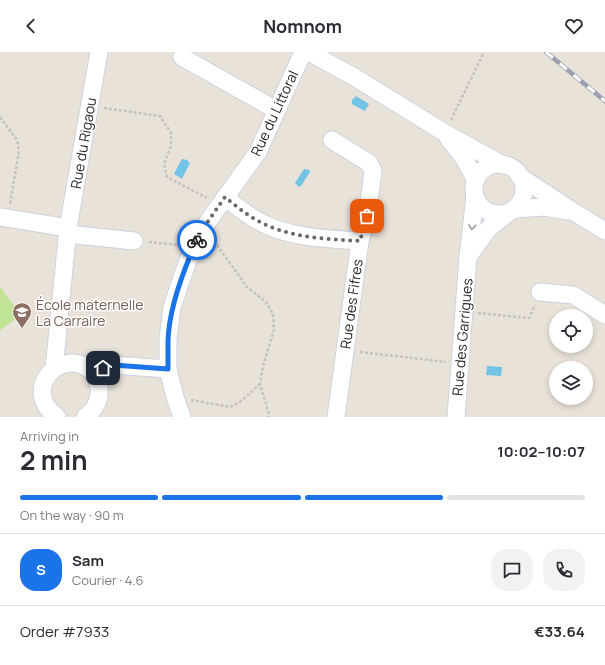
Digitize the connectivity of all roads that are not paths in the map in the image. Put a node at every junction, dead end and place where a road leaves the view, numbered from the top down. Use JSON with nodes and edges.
{"nodes":[{"id":1,"x":99,"y":52,"type":"edge"},
{"id":2,"x":303,"y":52,"type":"edge"},
{"id":3,"x":309,"y":52,"type":"edge"},
{"id":4,"x":182,"y":57,"type":"dead end"},
{"id":5,"x":276,"y":110,"type":"junction"},
{"id":6,"x":444,"y":133,"type":"junction"},
{"id":7,"x":332,"y":140,"type":"dead end"},
{"id":8,"x":503,"y":165,"type":"junction"},
{"id":9,"x":519,"y":176,"type":"junction"},
{"id":10,"x":476,"y":188,"type":"junction"},
{"id":11,"x":222,"y":201,"type":"junction"},
{"id":12,"x":511,"y":211,"type":"junction"},
{"id":13,"x":574,"y":212,"type":"junction"},
{"id":14,"x":4,"y":218,"type":"edge"},
{"id":15,"x":605,"y":230,"type":"edge"},
{"id":16,"x":68,"y":231,"type":"junction"},
{"id":17,"x":134,"y":241,"type":"road end"},
{"id":18,"x":360,"y":241,"type":"junction"},
{"id":19,"x":468,"y":257,"type":"junction"},
{"id":20,"x":540,"y":292,"type":"road end"},
{"id":21,"x":605,"y":315,"type":"edge"},
{"id":22,"x":54,"y":369,"type":"junction"},
{"id":23,"x":168,"y":369,"type":"junction"},
{"id":24,"x":95,"y":376,"type":"junction"},
{"id":25,"x":57,"y":417,"type":"edge"},
{"id":26,"x":85,"y":417,"type":"edge"},
{"id":27,"x":182,"y":417,"type":"edge"},
{"id":28,"x":336,"y":417,"type":"edge"},
{"id":29,"x":456,"y":417,"type":"edge"}],
"edges":[{"from":1,"to":16,"type":"street","name":"Rue du Rigaou"},
{"from":2,"to":5,"type":"street","name":"Rue du Littoral"},
{"from":3,"to":6,"type":"street"},
{"from":4,"to":5,"type":"street"},
{"from":5,"to":11,"type":"street","name":"Rue du Littoral"},
{"from":6,"to":8,"type":"street"},
{"from":6,"to":10,"type":"street"},
{"from":7,"to":18,"type":"street"},
{"from":8,"to":9,"type":"street"},
{"from":8,"to":10,"type":"street"},
{"from":9,"to":12,"type":"street"},
{"from":9,"to":13,"type":"street"},
{"from":10,"to":12,"type":"street"},
{"from":10,"to":19,"type":"street","name":"Rue des Garrigues","one_way":true},
{"from":11,"to":18,"type":"street","name":"Rue des Fifres"},
{"from":11,"to":23,"type":"street","name":"Rue du Littoral"},
{"from":12,"to":13,"type":"street"},
{"from":12,"to":19,"type":"street"},
{"from":13,"to":15,"type":"street"},
{"from":14,"to":16,"type":"street"},
{"from":16,"to":17,"type":"street"},
{"from":16,"to":22,"type":"street","name":"Rue du Rigaou"},
{"from":18,"to":28,"type":"street","name":"Rue des Fifres"},
{"from":19,"to":29,"type":"street","name":"Rue des Garrigues"},
{"from":20,"to":21,"type":"street"},
{"from":22,"to":24,"type":"street"},
{"from":22,"to":25,"type":"street"},
{"from":23,"to":24,"type":"street"},
{"from":23,"to":27,"type":"street","name":"Rue du Littoral"},
{"from":24,"to":26,"type":"street"}]}
